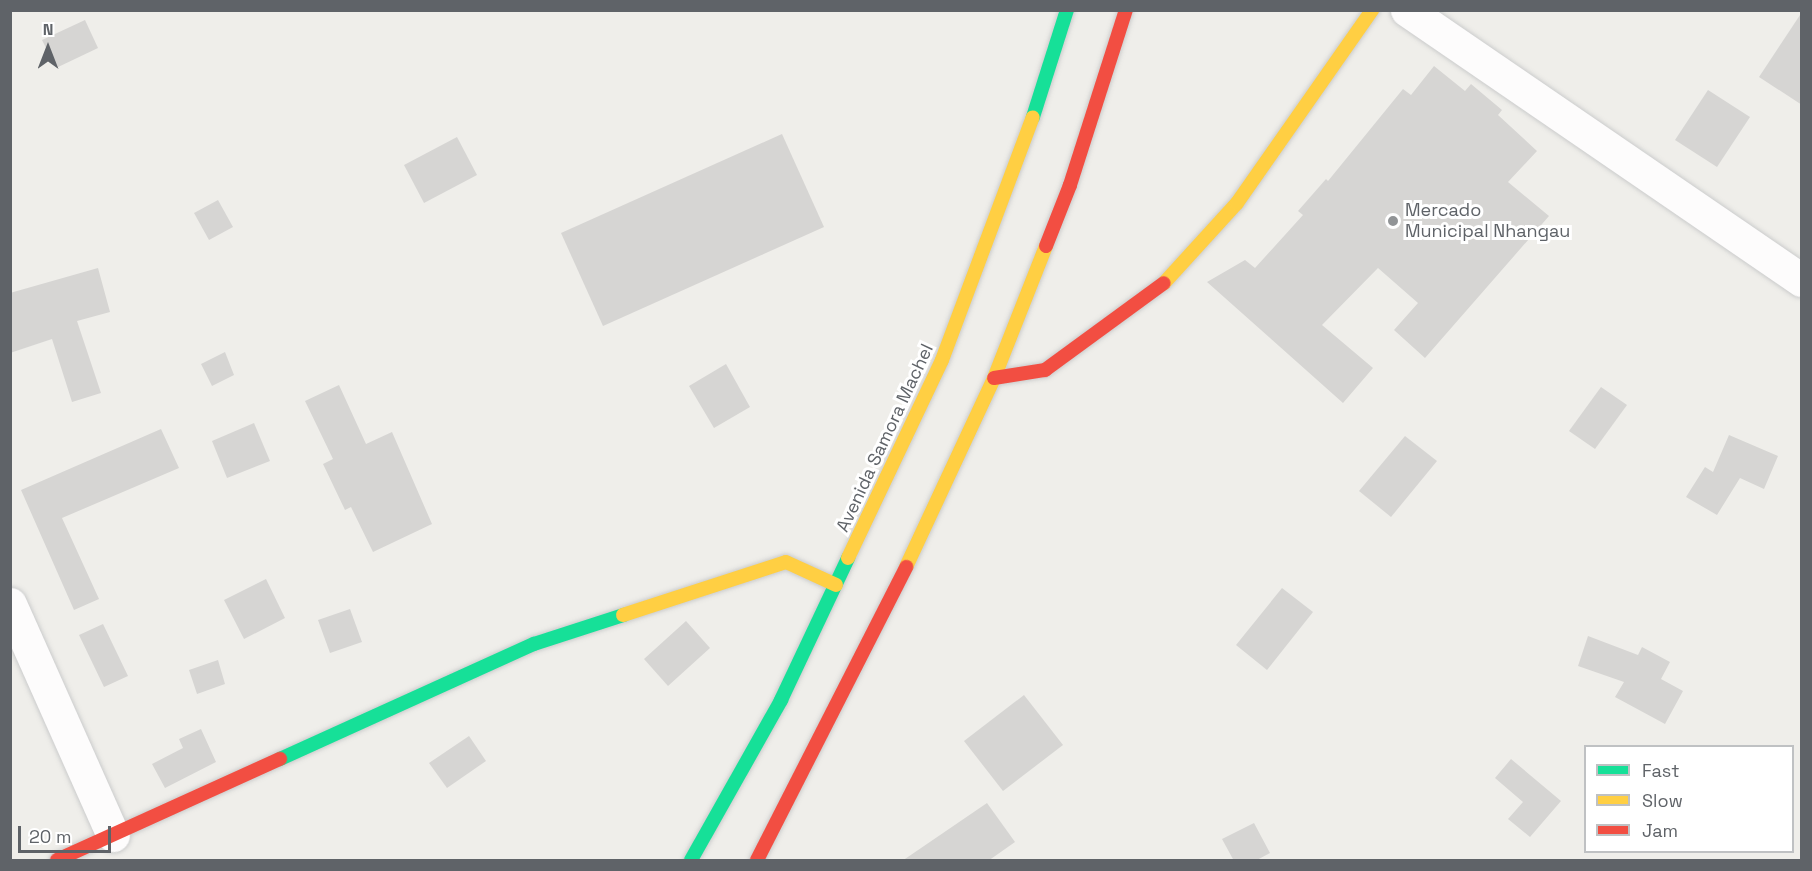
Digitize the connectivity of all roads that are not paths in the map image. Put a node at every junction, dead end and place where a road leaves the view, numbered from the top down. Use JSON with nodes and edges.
{"nodes":[{"id":1,"x":1067,"y":10,"type":"edge"},
{"id":2,"x":1126,"y":10,"type":"edge"},
{"id":3,"x":1372,"y":10,"type":"edge"},
{"id":4,"x":1407,"y":10,"type":"edge"},
{"id":5,"x":1802,"y":280,"type":"edge"},
{"id":6,"x":994,"y":378,"type":"junction"},
{"id":7,"x":836,"y":585,"type":"junction"},
{"id":8,"x":10,"y":603,"type":"edge"},
{"id":9,"x":113,"y":835,"type":"junction"},
{"id":10,"x":57,"y":861,"type":"edge"},
{"id":11,"x":691,"y":861,"type":"edge"},
{"id":12,"x":757,"y":861,"type":"edge"}],
"edges":[{"from":1,"to":7,"type":"main road","name":"Avenida Samora Machel"},
{"from":2,"to":6,"type":"main road"},
{"from":3,"to":6,"type":"main road"},
{"from":4,"to":5,"type":"street"},
{"from":6,"to":12,"type":"main road"},
{"from":7,"to":9,"type":"main road"},
{"from":7,"to":11,"type":"main road","name":"Avenida Samora Machel"},
{"from":8,"to":9,"type":"street"},
{"from":9,"to":10,"type":"main road"}]}
